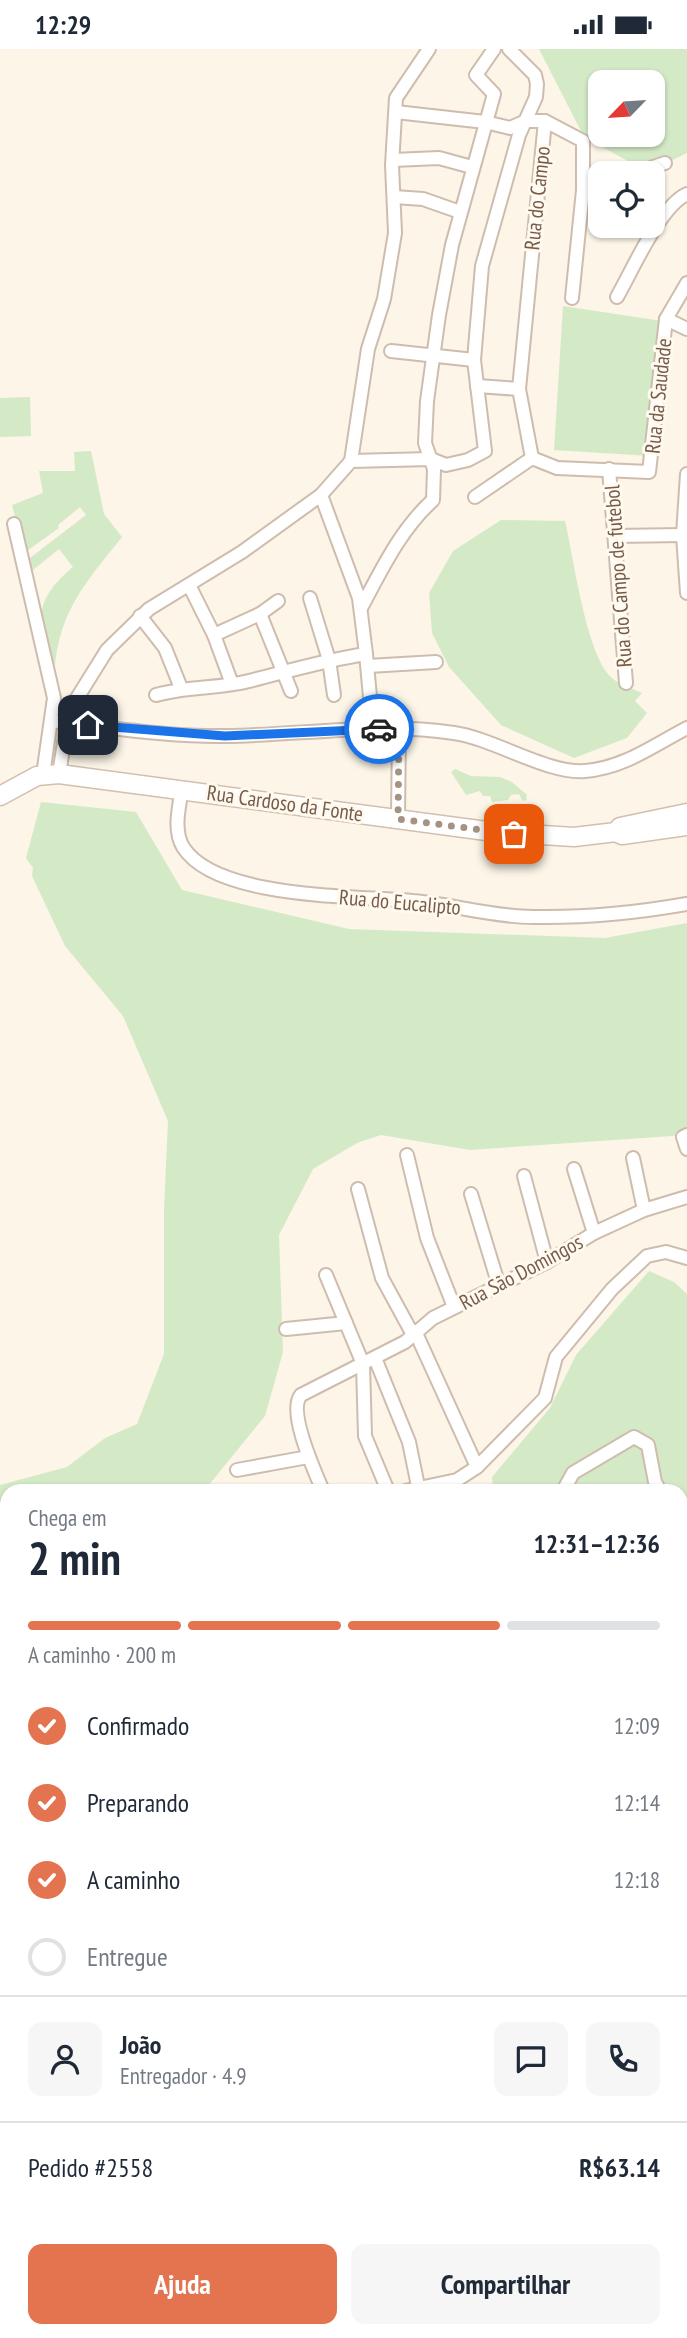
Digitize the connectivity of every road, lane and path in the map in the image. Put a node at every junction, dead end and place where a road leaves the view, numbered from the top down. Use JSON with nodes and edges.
{"nodes":[{"id":1,"x":429,"y":49,"type":"edge"},
{"id":2,"x":494,"y":49,"type":"edge"},
{"id":3,"x":509,"y":49,"type":"edge"},
{"id":4,"x":396,"y":112,"type":"junction"},
{"id":5,"x":526,"y":121,"type":"junction"},
{"id":6,"x":545,"y":121,"type":"junction"},
{"id":7,"x":485,"y":122,"type":"junction"},
{"id":8,"x":393,"y":160,"type":"junction"},
{"id":9,"x":472,"y":167,"type":"junction"},
{"id":10,"x":588,"y":189,"type":"edge"},
{"id":11,"x":583,"y":190,"type":"junction"},
{"id":12,"x":394,"y":197,"type":"junction"},
{"id":13,"x":684,"y":200,"type":"edge"},
{"id":14,"x":460,"y":212,"type":"junction"},
{"id":15,"x":687,"y":283,"type":"edge"},
{"id":16,"x":617,"y":297,"type":"dead end"},
{"id":17,"x":572,"y":298,"type":"dead end"},
{"id":18,"x":666,"y":319,"type":"junction"},
{"id":19,"x":687,"y":329,"type":"edge"},
{"id":20,"x":391,"y":351,"type":"dead end"},
{"id":21,"x":435,"y":358,"type":"junction"},
{"id":22,"x":474,"y":360,"type":"junction"},
{"id":23,"x":477,"y":387,"type":"junction"},
{"id":24,"x":519,"y":389,"type":"junction"},
{"id":25,"x":431,"y":459,"type":"junction"},
{"id":26,"x":532,"y":459,"type":"junction"},
{"id":27,"x":351,"y":461,"type":"junction"},
{"id":28,"x":609,"y":469,"type":"junction"},
{"id":29,"x":687,"y":474,"type":"edge"},
{"id":30,"x":321,"y":495,"type":"junction"},
{"id":31,"x":475,"y":497,"type":"dead end"},
{"id":32,"x":685,"y":510,"type":"edge"},
{"id":33,"x":14,"y":524,"type":"dead end"},
{"id":34,"x":683,"y":535,"type":"junction"},
{"id":35,"x":615,"y":536,"type":"junction"},
{"id":36,"x":189,"y":585,"type":"junction"},
{"id":37,"x":687,"y":593,"type":"edge"},
{"id":38,"x":310,"y":598,"type":"dead end"},
{"id":39,"x":278,"y":601,"type":"dead end"},
{"id":40,"x":360,"y":608,"type":"junction"},
{"id":41,"x":260,"y":614,"type":"junction"},
{"id":42,"x":140,"y":616,"type":"junction"},
{"id":43,"x":214,"y":635,"type":"junction"},
{"id":44,"x":329,"y":660,"type":"junction"},
{"id":45,"x":367,"y":660,"type":"junction"},
{"id":46,"x":436,"y":662,"type":"dead end"},
{"id":47,"x":283,"y":671,"type":"junction"},
{"id":48,"x":626,"y":683,"type":"dead end"},
{"id":49,"x":232,"y":684,"type":"junction"},
{"id":50,"x":181,"y":688,"type":"junction"},
{"id":51,"x":291,"y":691,"type":"dead end"},
{"id":52,"x":156,"y":695,"type":"dead end"},
{"id":53,"x":334,"y":695,"type":"dead end"},
{"id":54,"x":51,"y":721,"type":"junction"},
{"id":55,"x":67,"y":722,"type":"junction"},
{"id":56,"x":687,"y":728,"type":"edge"},
{"id":57,"x":373,"y":729,"type":"junction"},
{"id":58,"x":399,"y":729,"type":"junction"},
{"id":59,"x":46,"y":775,"type":"junction"},
{"id":60,"x":182,"y":789,"type":"junction"},
{"id":61,"x":0,"y":796,"type":"edge"},
{"id":62,"x":687,"y":813,"type":"edge"},
{"id":63,"x":398,"y":819,"type":"junction"},
{"id":64,"x":687,"y":827,"type":"edge"},
{"id":65,"x":617,"y":832,"type":"junction"},
{"id":66,"x":687,"y":904,"type":"edge"},
{"id":67,"x":687,"y":1135,"type":"edge"},
{"id":68,"x":687,"y":1149,"type":"edge"},
{"id":69,"x":407,"y":1155,"type":"dead end"},
{"id":70,"x":633,"y":1158,"type":"dead end"},
{"id":71,"x":575,"y":1169,"type":"dead end"},
{"id":72,"x":524,"y":1176,"type":"dead end"},
{"id":73,"x":358,"y":1189,"type":"dead end"},
{"id":74,"x":471,"y":1194,"type":"dead end"},
{"id":75,"x":687,"y":1197,"type":"edge"},
{"id":76,"x":644,"y":1210,"type":"junction"},
{"id":77,"x":594,"y":1233,"type":"junction"},
{"id":78,"x":687,"y":1258,"type":"edge"},
{"id":79,"x":547,"y":1262,"type":"junction"},
{"id":80,"x":326,"y":1275,"type":"dead end"},
{"id":81,"x":499,"y":1286,"type":"junction"},
{"id":82,"x":454,"y":1307,"type":"junction"},
{"id":83,"x":346,"y":1323,"type":"junction"},
{"id":84,"x":286,"y":1329,"type":"dead end"},
{"id":85,"x":413,"y":1332,"type":"junction"},
{"id":86,"x":369,"y":1361,"type":"junction"},
{"id":87,"x":308,"y":1457,"type":"junction"},
{"id":88,"x":477,"y":1467,"type":"junction"},
{"id":89,"x":237,"y":1470,"type":"dead end"},
{"id":90,"x":320,"y":1484,"type":"edge"},
{"id":91,"x":385,"y":1484,"type":"edge"},
{"id":92,"x":413,"y":1484,"type":"edge"},
{"id":93,"x":440,"y":1484,"type":"edge"},
{"id":94,"x":567,"y":1484,"type":"edge"},
{"id":95,"x":656,"y":1484,"type":"edge"}],
"edges":[{"from":1,"to":4,"type":"street"},
{"from":2,"to":7,"type":"street"},
{"from":3,"to":5,"type":"street"},
{"from":4,"to":7,"type":"street"},
{"from":4,"to":8,"type":"street"},
{"from":5,"to":6,"type":"street"},
{"from":5,"to":7,"type":"street"},
{"from":5,"to":22,"type":"street"},
{"from":6,"to":11,"type":"street"},
{"from":6,"to":24,"type":"street","name":"Rua do Campo"},
{"from":7,"to":9,"type":"street"},
{"from":8,"to":9,"type":"street"},
{"from":8,"to":12,"type":"street"},
{"from":9,"to":14,"type":"street"},
{"from":10,"to":11,"type":"street"},
{"from":11,"to":17,"type":"street"},
{"from":12,"to":14,"type":"street"},
{"from":12,"to":27,"type":"street"},
{"from":13,"to":16,"type":"street"},
{"from":14,"to":21,"type":"street"},
{"from":15,"to":18,"type":"street","name":"Rua da Saudade"},
{"from":18,"to":19,"type":"street"},
{"from":18,"to":28,"type":"street","name":"Rua da Saudade"},
{"from":20,"to":21,"type":"street"},
{"from":21,"to":22,"type":"street"},
{"from":21,"to":25,"type":"street"},
{"from":22,"to":23,"type":"street"},
{"from":23,"to":24,"type":"street"},
{"from":23,"to":25,"type":"street"},
{"from":24,"to":26,"type":"street","name":"Rua do Campo"},
{"from":25,"to":27,"type":"street"},
{"from":25,"to":40,"type":"street"},
{"from":26,"to":28,"type":"street"},
{"from":26,"to":31,"type":"street"},
{"from":27,"to":30,"type":"street"},
{"from":28,"to":35,"type":"street","name":"Rua do Campo de futebol"},
{"from":29,"to":32,"type":"street"},
{"from":30,"to":36,"type":"street"},
{"from":30,"to":40,"type":"street"},
{"from":32,"to":34,"type":"street"},
{"from":33,"to":54,"type":"street"},
{"from":34,"to":35,"type":"street"},
{"from":34,"to":37,"type":"street"},
{"from":35,"to":48,"type":"street","name":"Rua do Campo de futebol"},
{"from":36,"to":42,"type":"street"},
{"from":36,"to":43,"type":"street"},
{"from":38,"to":44,"type":"street"},
{"from":39,"to":41,"type":"street"},
{"from":40,"to":45,"type":"street"},
{"from":41,"to":43,"type":"street"},
{"from":41,"to":47,"type":"street"},
{"from":42,"to":50,"type":"street"},
{"from":42,"to":55,"type":"street"},
{"from":43,"to":49,"type":"street"},
{"from":44,"to":45,"type":"street"},
{"from":44,"to":47,"type":"street"},
{"from":44,"to":53,"type":"street"},
{"from":45,"to":46,"type":"street"},
{"from":45,"to":57,"type":"street"},
{"from":47,"to":49,"type":"street"},
{"from":47,"to":51,"type":"street"},
{"from":49,"to":50,"type":"street"},
{"from":50,"to":52,"type":"street"},
{"from":54,"to":55,"type":"street"},
{"from":54,"to":59,"type":"street"},
{"from":55,"to":57,"type":"street"},
{"from":55,"to":59,"type":"street"},
{"from":56,"to":58,"type":"street"},
{"from":57,"to":58,"type":"street"},
{"from":58,"to":63,"type":"street"},
{"from":59,"to":60,"type":"main road","name":"Rua Cardoso da Fonte"},
{"from":59,"to":61,"type":"main road"},
{"from":60,"to":63,"type":"main road","name":"Rua Cardoso da Fonte"},
{"from":60,"to":66,"type":"street","name":"Rua do Eucalipto"},
{"from":62,"to":65,"type":"main road","name":"Rua Cardoso da Fonte"},
{"from":63,"to":65,"type":"main road","name":"Rua Cardoso da Fonte"},
{"from":64,"to":65,"type":"main road","name":"Rua Cardoso da Fonte"},
{"from":67,"to":68,"type":"street"},
{"from":69,"to":82,"type":"street"},
{"from":70,"to":76,"type":"street"},
{"from":71,"to":77,"type":"street"},
{"from":72,"to":79,"type":"street"},
{"from":73,"to":85,"type":"street"},
{"from":74,"to":81,"type":"street"},
{"from":75,"to":76,"type":"street","name":"Rua São Domingos"},
{"from":76,"to":77,"type":"street","name":"Rua São Domingos"},
{"from":77,"to":79,"type":"street","name":"Rua São Domingos"},
{"from":78,"to":88,"type":"street"},
{"from":79,"to":81,"type":"street","name":"Rua São Domingos"},
{"from":80,"to":83,"type":"street"},
{"from":81,"to":82,"type":"street","name":"Rua São Domingos"},
{"from":82,"to":85,"type":"street","name":"Rua São Domingos"},
{"from":83,"to":84,"type":"street"},
{"from":83,"to":86,"type":"street"},
{"from":85,"to":86,"type":"street","name":"Rua São Domingos"},
{"from":85,"to":88,"type":"street"},
{"from":86,"to":87,"type":"street","name":"Rua São Domingos"},
{"from":86,"to":91,"type":"street"},
{"from":86,"to":92,"type":"street"},
{"from":87,"to":89,"type":"street"},
{"from":87,"to":90,"type":"street"},
{"from":88,"to":93,"type":"street"},
{"from":94,"to":95,"type":"street"}]}
